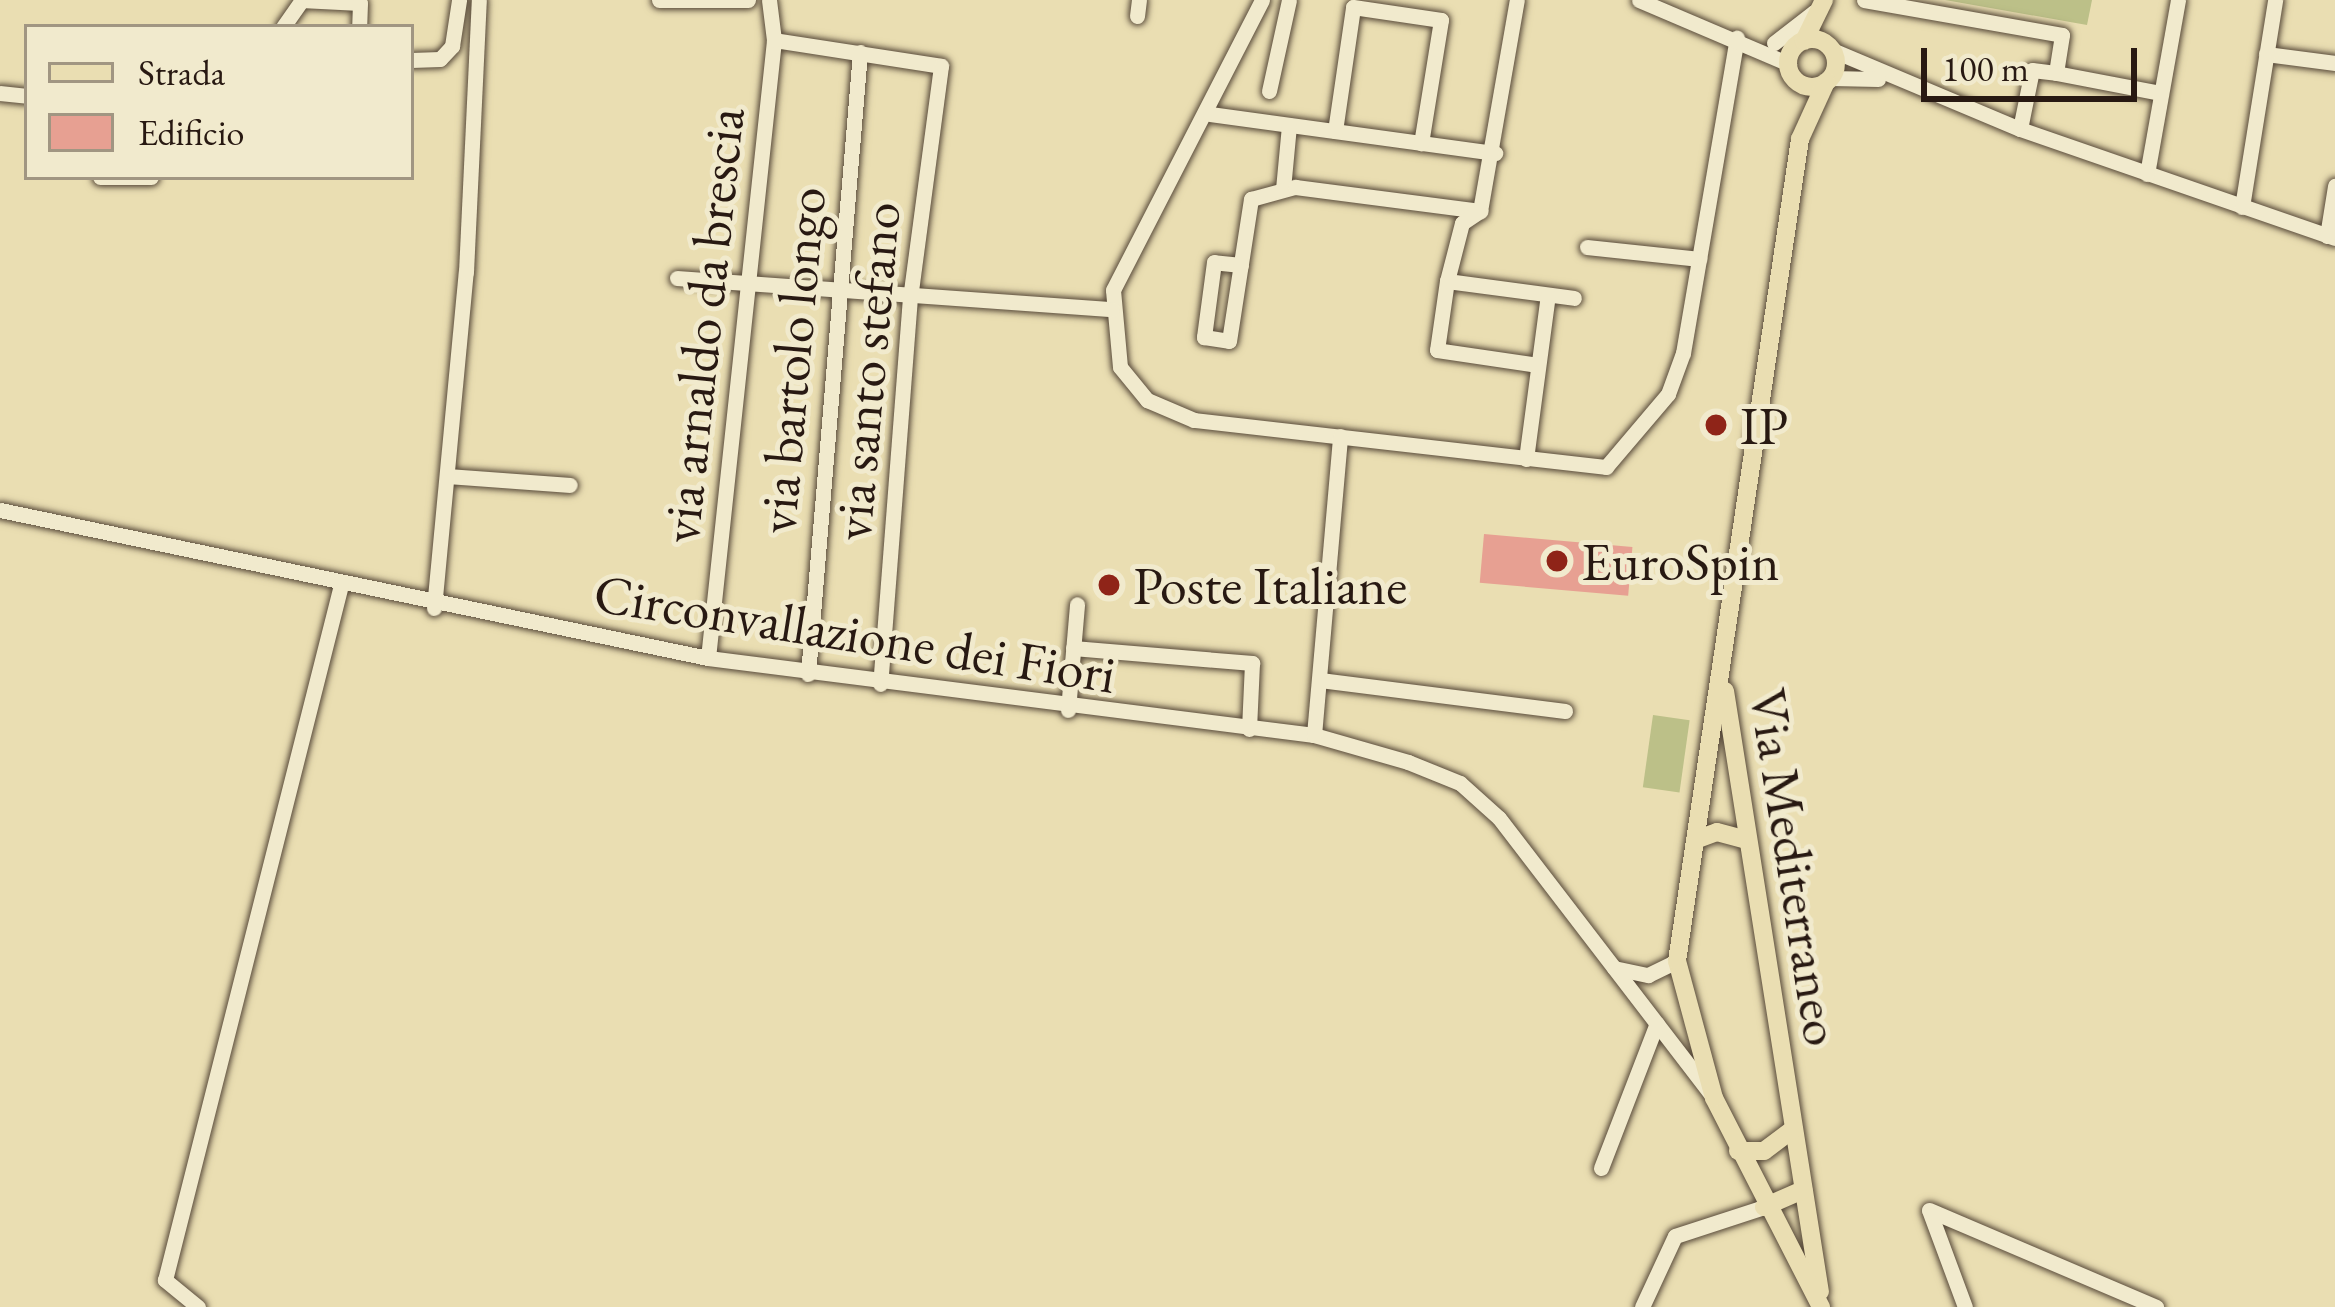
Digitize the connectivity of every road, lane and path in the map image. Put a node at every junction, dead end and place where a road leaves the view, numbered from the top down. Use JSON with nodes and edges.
{"nodes":[{"id":1,"x":301,"y":0,"type":"edge"},
{"id":2,"x":659,"y":0,"type":"edge"},
{"id":3,"x":748,"y":0,"type":"edge"},
{"id":4,"x":769,"y":0,"type":"edge"},
{"id":5,"x":1262,"y":0,"type":"edge"},
{"id":6,"x":1289,"y":0,"type":"edge"},
{"id":7,"x":1517,"y":0,"type":"edge"},
{"id":8,"x":1639,"y":0,"type":"edge"},
{"id":9,"x":1824,"y":0,"type":"edge"},
{"id":10,"x":1864,"y":0,"type":"edge"},
{"id":11,"x":2178,"y":0,"type":"edge"},
{"id":12,"x":2275,"y":0,"type":"edge"},
{"id":13,"x":459,"y":5,"type":"edge"},
{"id":14,"x":479,"y":5,"type":"edge"},
{"id":15,"x":359,"y":24,"type":"edge"},
{"id":16,"x":1736,"y":38,"type":"junction"},
{"id":17,"x":774,"y":40,"type":"junction"},
{"id":18,"x":1774,"y":43,"type":"junction"},
{"id":19,"x":1801,"y":43,"type":"junction"},
{"id":20,"x":1830,"y":48,"type":"junction"},
{"id":21,"x":860,"y":52,"type":"junction"},
{"id":22,"x":2266,"y":54,"type":"junction"},
{"id":23,"x":414,"y":60,"type":"edge"},
{"id":24,"x":2335,"y":62,"type":"edge"},
{"id":25,"x":1793,"y":73,"type":"junction"},
{"id":26,"x":2056,"y":74,"type":"junction"},
{"id":27,"x":1828,"y":80,"type":"junction"},
{"id":28,"x":1892,"y":81,"type":"junction"},
{"id":29,"x":1269,"y":91,"type":"dead end"},
{"id":30,"x":2161,"y":93,"type":"junction"},
{"id":31,"x":1210,"y":114,"type":"junction"},
{"id":32,"x":1288,"y":124,"type":"junction"},
{"id":33,"x":2020,"y":129,"type":"junction"},
{"id":34,"x":1335,"y":131,"type":"junction"},
{"id":35,"x":1800,"y":140,"type":"junction"},
{"id":36,"x":1421,"y":143,"type":"junction"},
{"id":37,"x":1495,"y":153,"type":"junction"},
{"id":38,"x":2147,"y":174,"type":"junction"},
{"id":39,"x":2335,"y":186,"type":"edge"},
{"id":40,"x":1283,"y":189,"type":"junction"},
{"id":41,"x":2242,"y":208,"type":"junction"},
{"id":42,"x":1480,"y":211,"type":"junction"},
{"id":43,"x":2331,"y":237,"type":"edge"},
{"id":44,"x":1587,"y":247,"type":"dead end"},
{"id":45,"x":1699,"y":259,"type":"junction"},
{"id":46,"x":1240,"y":265,"type":"junction"},
{"id":47,"x":677,"y":278,"type":"dead end"},
{"id":48,"x":1447,"y":281,"type":"junction"},
{"id":49,"x":749,"y":285,"type":"junction"},
{"id":50,"x":838,"y":292,"type":"junction"},
{"id":51,"x":1547,"y":295,"type":"junction"},
{"id":52,"x":910,"y":297,"type":"junction"},
{"id":53,"x":1574,"y":298,"type":"dead end"},
{"id":54,"x":1112,"y":309,"type":"junction"},
{"id":55,"x":1538,"y":365,"type":"junction"},
{"id":56,"x":1340,"y":436,"type":"junction"},
{"id":57,"x":1526,"y":459,"type":"junction"},
{"id":58,"x":448,"y":476,"type":"junction"},
{"id":59,"x":570,"y":485,"type":"dead end"},
{"id":60,"x":0,"y":510,"type":"edge"},
{"id":61,"x":341,"y":585,"type":"junction"},
{"id":62,"x":1077,"y":604,"type":"dead end"},
{"id":63,"x":434,"y":608,"type":"junction"},
{"id":64,"x":1073,"y":648,"type":"junction"},
{"id":65,"x":708,"y":658,"type":"junction"},
{"id":66,"x":1722,"y":668,"type":"junction"},
{"id":67,"x":808,"y":674,"type":"junction"},
{"id":68,"x":1320,"y":680,"type":"junction"},
{"id":69,"x":880,"y":684,"type":"junction"},
{"id":70,"x":1068,"y":710,"type":"junction"},
{"id":71,"x":1565,"y":711,"type":"dead end"},
{"id":72,"x":1249,"y":729,"type":"junction"},
{"id":73,"x":1314,"y":735,"type":"junction"},
{"id":74,"x":1744,"y":839,"type":"junction"},
{"id":75,"x":1695,"y":840,"type":"junction"},
{"id":76,"x":1677,"y":962,"type":"junction"},
{"id":77,"x":1614,"y":968,"type":"junction"},
{"id":78,"x":1657,"y":1023,"type":"junction"},
{"id":79,"x":1714,"y":1098,"type":"junction"},
{"id":80,"x":1792,"y":1129,"type":"junction"},
{"id":81,"x":1738,"y":1151,"type":"junction"},
{"id":82,"x":1601,"y":1168,"type":"dead end"},
{"id":83,"x":1803,"y":1190,"type":"junction"},
{"id":84,"x":1764,"y":1207,"type":"junction"},
{"id":85,"x":198,"y":1307,"type":"edge"},
{"id":86,"x":1642,"y":1307,"type":"edge"},
{"id":87,"x":1822,"y":1307,"type":"edge"},
{"id":88,"x":1965,"y":1307,"type":"edge"},
{"id":89,"x":2156,"y":1307,"type":"edge"}],
"edges":[{"from":1,"to":15,"type":"street"},
{"from":2,"to":3,"type":"street"},
{"from":4,"to":17,"type":"street","name":"via arnaldo da brescia"},
{"from":5,"to":31,"type":"street"},
{"from":6,"to":29,"type":"street"},
{"from":7,"to":37,"type":"street"},
{"from":8,"to":16,"type":"street"},
{"from":9,"to":18,"type":"street"},
{"from":9,"to":19,"type":"main road"},
{"from":9,"to":20,"type":"main road"},
{"from":10,"to":26,"type":"street"},
{"from":11,"to":30,"type":"street"},
{"from":12,"to":22,"type":"street"},
{"from":13,"to":14,"type":"street"},
{"from":13,"to":23,"type":"street"},
{"from":14,"to":58,"type":"street"},
{"from":16,"to":18,"type":"street"},
{"from":16,"to":25,"type":"street"},
{"from":16,"to":45,"type":"street"},
{"from":17,"to":21,"type":"street"},
{"from":17,"to":49,"type":"street","name":"via arnaldo da brescia"},
{"from":18,"to":19,"type":"street"},
{"from":19,"to":20,"type":"main road"},
{"from":19,"to":25,"type":"main road"},
{"from":20,"to":27,"type":"main road"},
{"from":20,"to":28,"type":"street"},
{"from":21,"to":50,"type":"street","name":"via bartolo longo"},
{"from":21,"to":52,"type":"street","name":"via santo stefano"},
{"from":22,"to":24,"type":"street"},
{"from":22,"to":41,"type":"street"},
{"from":25,"to":27,"type":"main road"},
{"from":25,"to":35,"type":"main road"},
{"from":26,"to":30,"type":"street"},
{"from":26,"to":33,"type":"street"},
{"from":27,"to":28,"type":"street"},
{"from":27,"to":35,"type":"main road"},
{"from":28,"to":33,"type":"street"},
{"from":30,"to":38,"type":"street"},
{"from":31,"to":32,"type":"street"},
{"from":31,"to":54,"type":"street"},
{"from":32,"to":34,"type":"street"},
{"from":32,"to":40,"type":"street"},
{"from":33,"to":38,"type":"street"},
{"from":34,"to":36,"type":"street"},
{"from":34,"to":36,"type":"street"},
{"from":35,"to":66,"type":"main road"},
{"from":36,"to":37,"type":"street"},
{"from":37,"to":42,"type":"street"},
{"from":38,"to":41,"type":"street"},
{"from":39,"to":43,"type":"street"},
{"from":40,"to":42,"type":"street"},
{"from":40,"to":46,"type":"street"},
{"from":41,"to":43,"type":"street"},
{"from":42,"to":48,"type":"street"},
{"from":44,"to":45,"type":"street"},
{"from":45,"to":57,"type":"street"},
{"from":46,"to":46,"type":"street"},
{"from":47,"to":49,"type":"street"},
{"from":48,"to":51,"type":"street"},
{"from":48,"to":55,"type":"street"},
{"from":49,"to":50,"type":"street"},
{"from":49,"to":65,"type":"street","name":"via arnaldo da brescia"},
{"from":50,"to":52,"type":"street"},
{"from":50,"to":67,"type":"street","name":"via bartolo longo"},
{"from":51,"to":53,"type":"street"},
{"from":51,"to":55,"type":"street"},
{"from":52,"to":54,"type":"street"},
{"from":52,"to":69,"type":"street","name":"via santo stefano"},
{"from":54,"to":56,"type":"street"},
{"from":55,"to":57,"type":"street"},
{"from":56,"to":57,"type":"street"},
{"from":56,"to":68,"type":"street"},
{"from":58,"to":59,"type":"street"},
{"from":58,"to":63,"type":"street"},
{"from":60,"to":61,"type":"street","name":"Circonvallazione dei Fiori"},
{"from":61,"to":63,"type":"street","name":"Circonvallazione dei Fiori"},
{"from":61,"to":85,"type":"street"},
{"from":62,"to":64,"type":"street"},
{"from":63,"to":65,"type":"street","name":"Circonvallazione dei Fiori"},
{"from":64,"to":70,"type":"street"},
{"from":64,"to":72,"type":"street"},
{"from":65,"to":67,"type":"street","name":"Circonvallazione dei Fiori"},
{"from":66,"to":74,"type":"main road","name":"Via Mediterraneo"},
{"from":66,"to":75,"type":"main road","name":"Via Mediterraneo"},
{"from":67,"to":69,"type":"street","name":"Circonvallazione dei Fiori"},
{"from":68,"to":71,"type":"street"},
{"from":68,"to":73,"type":"street"},
{"from":69,"to":70,"type":"street","name":"Circonvallazione dei Fiori"},
{"from":70,"to":72,"type":"street","name":"Circonvallazione dei Fiori"},
{"from":72,"to":73,"type":"street","name":"Circonvallazione dei Fiori"},
{"from":73,"to":77,"type":"street","name":"Circonvallazione dei Fiori"},
{"from":74,"to":75,"type":"main road"},
{"from":74,"to":80,"type":"main road","name":"Via Mediterraneo"},
{"from":75,"to":76,"type":"main road","name":"Via Mediterraneo"},
{"from":76,"to":77,"type":"street"},
{"from":76,"to":79,"type":"main road","name":"Via Mediterraneo"},
{"from":77,"to":78,"type":"street","name":"Circonvallazione dei Fiori"},
{"from":78,"to":79,"type":"street","name":"Circonvallazione dei Fiori"},
{"from":78,"to":82,"type":"street"},
{"from":79,"to":81,"type":"main road","name":"Via Mediterraneo"},
{"from":80,"to":81,"type":"main road"},
{"from":80,"to":83,"type":"main road","name":"Via Mediterraneo"},
{"from":81,"to":84,"type":"main road","name":"Via Mediterraneo"},
{"from":83,"to":84,"type":"main road"},
{"from":83,"to":87,"type":"main road","name":"Via Mediterraneo"},
{"from":84,"to":86,"type":"street"},
{"from":84,"to":87,"type":"main road","name":"Via Mediterraneo"},
{"from":88,"to":89,"type":"street"}]}
